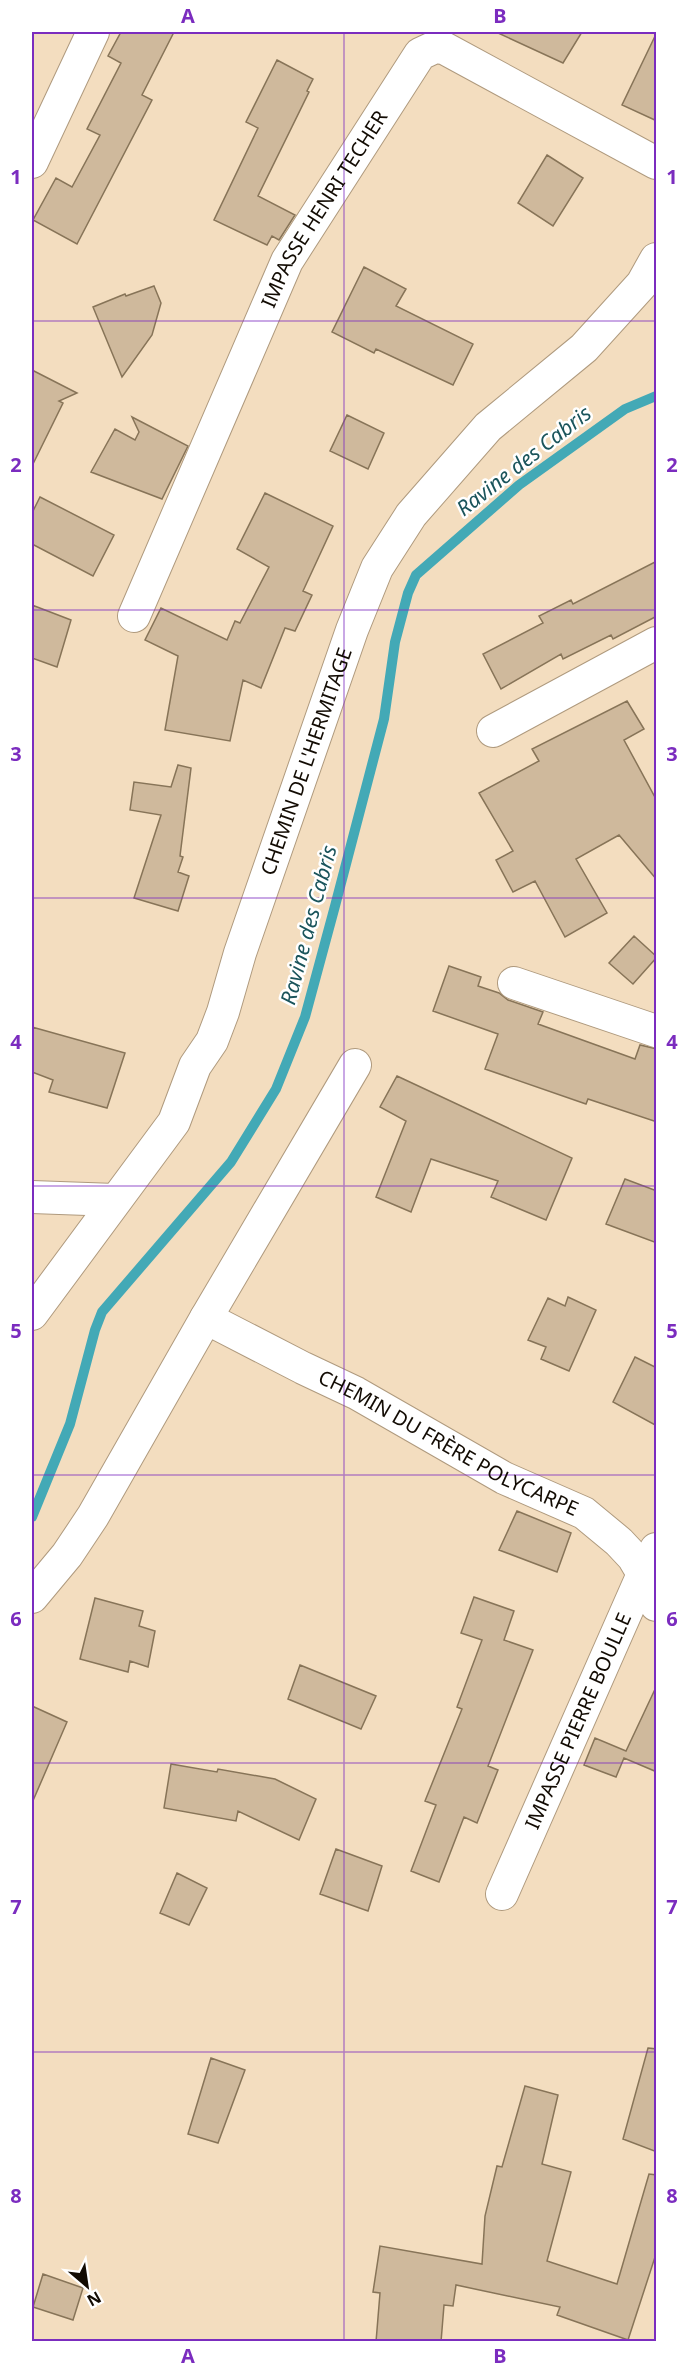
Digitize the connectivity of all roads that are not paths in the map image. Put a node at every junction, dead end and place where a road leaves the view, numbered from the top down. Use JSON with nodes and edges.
{"nodes":[{"id":1,"x":93,"y":32,"type":"edge"},
{"id":2,"x":32,"y":162,"type":"edge"},
{"id":3,"x":657,"y":163,"type":"edge"},
{"id":4,"x":657,"y":259,"type":"edge"},
{"id":5,"x":134,"y":616,"type":"dead end"},
{"id":6,"x":654,"y":651,"type":"edge"},
{"id":7,"x":493,"y":731,"type":"dead end"},
{"id":8,"x":514,"y":983,"type":"dead end"},
{"id":9,"x":657,"y":1031,"type":"edge"},
{"id":10,"x":356,"y":1065,"type":"dead end"},
{"id":11,"x":32,"y":1197,"type":"edge"},
{"id":12,"x":115,"y":1200,"type":"junction"},
{"id":13,"x":32,"y":1314,"type":"edge"},
{"id":14,"x":206,"y":1318,"type":"junction"},
{"id":15,"x":650,"y":1562,"type":"edge"},
{"id":16,"x":32,"y":1597,"type":"edge"},
{"id":17,"x":657,"y":1605,"type":"edge"},
{"id":18,"x":502,"y":1894,"type":"dead end"}],
"edges":[{"from":1,"to":2,"type":"street"},
{"from":3,"to":5,"type":"street","name":"IMPASSE HENRI TECHER"},
{"from":4,"to":12,"type":"street","name":"CHEMIN DE L'HERMITAGE"},
{"from":6,"to":7,"type":"street"},
{"from":8,"to":9,"type":"street"},
{"from":10,"to":14,"type":"street"},
{"from":11,"to":12,"type":"street"},
{"from":12,"to":13,"type":"street","name":"CHEMIN DE L'HERMITAGE"},
{"from":14,"to":15,"type":"street","name":"CHEMIN DU FRÈRE POLYCARPE"},
{"from":14,"to":16,"type":"street"},
{"from":15,"to":17,"type":"street","name":"CHEMIN DU FRÈRE POLYCARPE"},
{"from":15,"to":18,"type":"street","name":"IMPASSE PIERRE BOULLE"}]}
